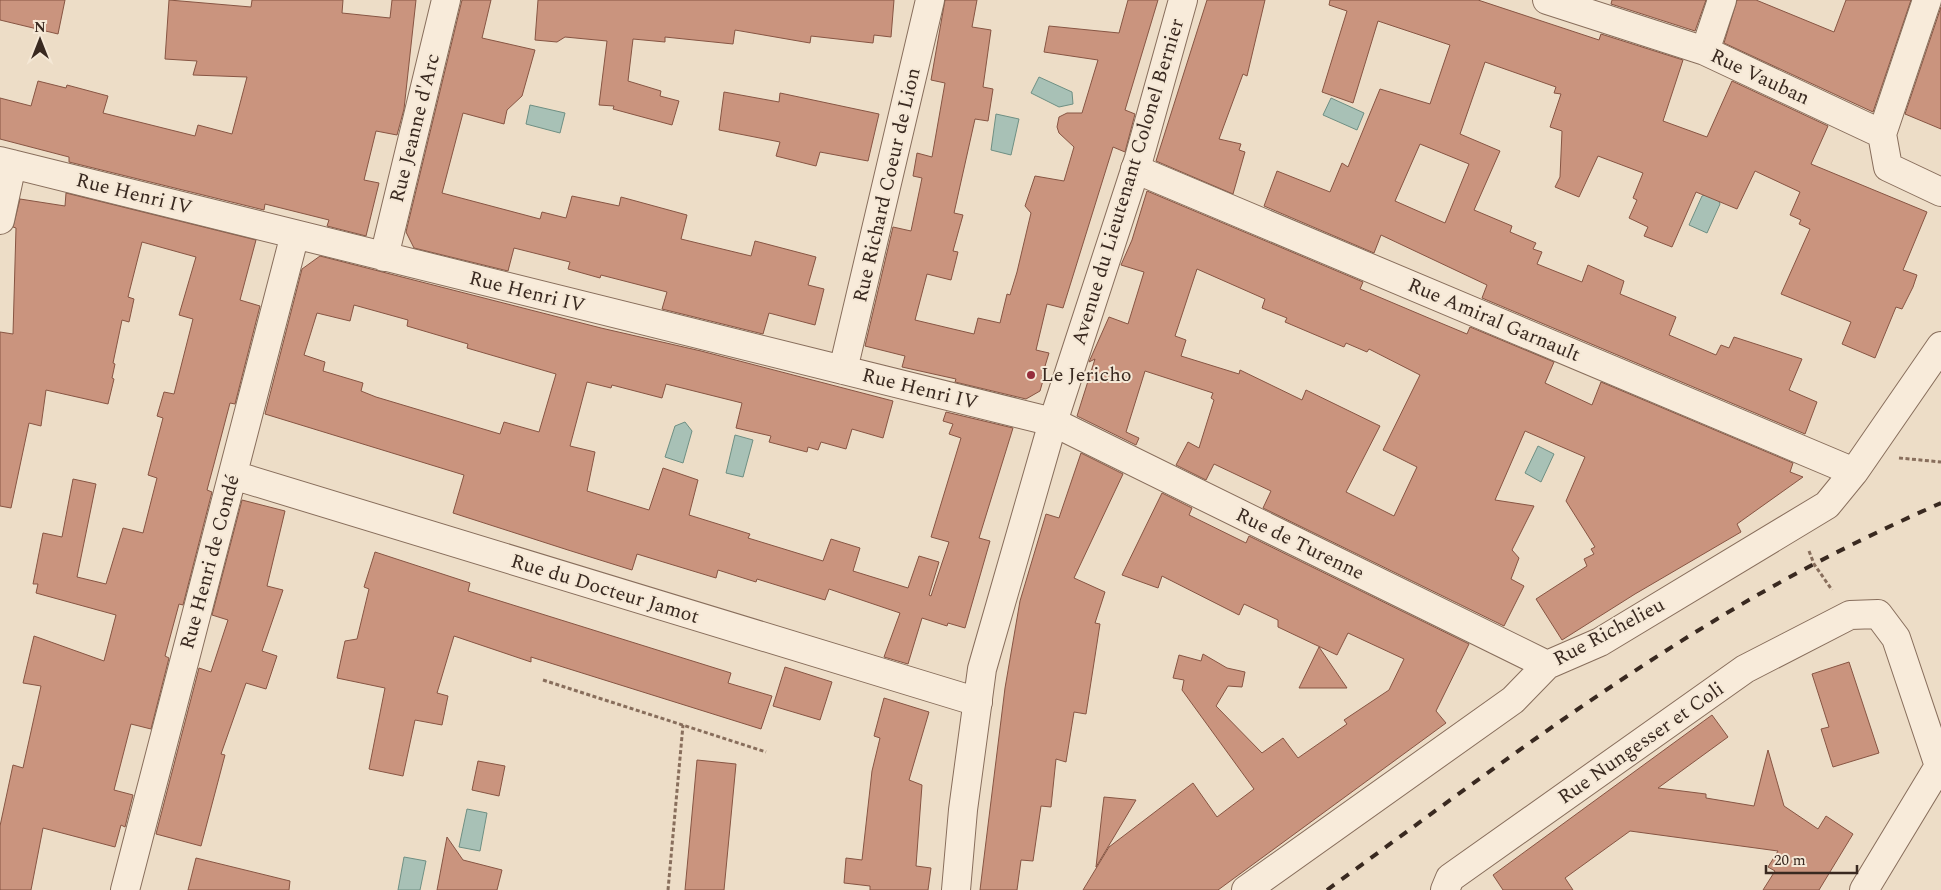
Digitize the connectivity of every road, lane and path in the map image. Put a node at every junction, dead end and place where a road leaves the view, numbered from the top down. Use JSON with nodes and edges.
{"nodes":[{"id":1,"x":446,"y":0,"type":"edge"},
{"id":2,"x":930,"y":0,"type":"edge"},
{"id":3,"x":1183,"y":0,"type":"edge"},
{"id":4,"x":1547,"y":0,"type":"edge"},
{"id":5,"x":1722,"y":0,"type":"edge"},
{"id":6,"x":1928,"y":0,"type":"edge"},
{"id":7,"x":1705,"y":51,"type":"junction"},
{"id":8,"x":1882,"y":134,"type":"junction"},
{"id":9,"x":6,"y":163,"type":"edge"},
{"id":10,"x":1135,"y":169,"type":"junction"},
{"id":11,"x":1941,"y":192,"type":"edge"},
{"id":12,"x":0,"y":220,"type":"edge"},
{"id":13,"x":295,"y":234,"type":"junction"},
{"id":14,"x":384,"y":257,"type":"junction"},
{"id":15,"x":1941,"y":346,"type":"edge"},
{"id":16,"x":843,"y":370,"type":"junction"},
{"id":17,"x":1054,"y":422,"type":"junction"},
{"id":18,"x":1854,"y":472,"type":"junction"},
{"id":19,"x":233,"y":475,"type":"junction"},
{"id":20,"x":1816,"y":546,"type":"dead end"},
{"id":21,"x":1850,"y":615,"type":"junction"},
{"id":22,"x":1547,"y":665,"type":"junction"},
{"id":23,"x":543,"y":680,"type":"dead end"},
{"id":24,"x":978,"y":702,"type":"junction"},
{"id":25,"x":683,"y":725,"type":"junction"},
{"id":26,"x":766,"y":752,"type":"dead end"},
{"id":27,"x":124,"y":890,"type":"edge"},
{"id":28,"x":668,"y":890,"type":"edge"},
{"id":29,"x":956,"y":890,"type":"edge"},
{"id":30,"x":1246,"y":890,"type":"edge"},
{"id":31,"x":1445,"y":890,"type":"edge"},
{"id":32,"x":1864,"y":890,"type":"edge"}],
"edges":[{"from":1,"to":14,"type":"street","name":"Rue Jeanne d'Arc"},
{"from":2,"to":16,"type":"street","name":"Rue Richard Coeur de Lion"},
{"from":3,"to":10,"type":"street","name":"Avenue du Lieutenant Colonel Bernier"},
{"from":4,"to":7,"type":"street","name":"Rue Vauban"},
{"from":5,"to":7,"type":"street"},
{"from":6,"to":8,"type":"street"},
{"from":7,"to":8,"type":"street","name":"Rue Vauban"},
{"from":8,"to":11,"type":"street"},
{"from":9,"to":12,"type":"street"},
{"from":9,"to":13,"type":"street","name":"Rue Henri IV"},
{"from":10,"to":17,"type":"street","name":"Avenue du Lieutenant Colonel Bernier"},
{"from":10,"to":18,"type":"street","name":"Rue Amiral Garnault"},
{"from":13,"to":14,"type":"street","name":"Rue Henri IV"},
{"from":13,"to":19,"type":"street","name":"Rue Henri de Condé"},
{"from":14,"to":16,"type":"street","name":"Rue Henri IV"},
{"from":15,"to":18,"type":"street","name":"Rue Richelieu"},
{"from":16,"to":17,"type":"street","name":"Rue Henri IV"},
{"from":17,"to":22,"type":"street","name":"Rue de Turenne"},
{"from":17,"to":24,"type":"street","name":"Avenue du Lieutenant Colonel Bernier"},
{"from":18,"to":22,"type":"street","name":"Rue Richelieu"},
{"from":19,"to":24,"type":"street","name":"Rue du Docteur Jamot"},
{"from":19,"to":27,"type":"street","name":"Rue Henri de Condé"},
{"from":20,"to":21,"type":"path"},
{"from":21,"to":31,"type":"street","name":"Rue Nungesser et Coli"},
{"from":21,"to":32,"type":"street"},
{"from":22,"to":30,"type":"street","name":"Rue Richelieu"},
{"from":23,"to":25,"type":"path"},
{"from":24,"to":29,"type":"street","name":"Avenue du Lieutenant Colonel Bernier"},
{"from":25,"to":26,"type":"path"},
{"from":25,"to":28,"type":"path"}]}
